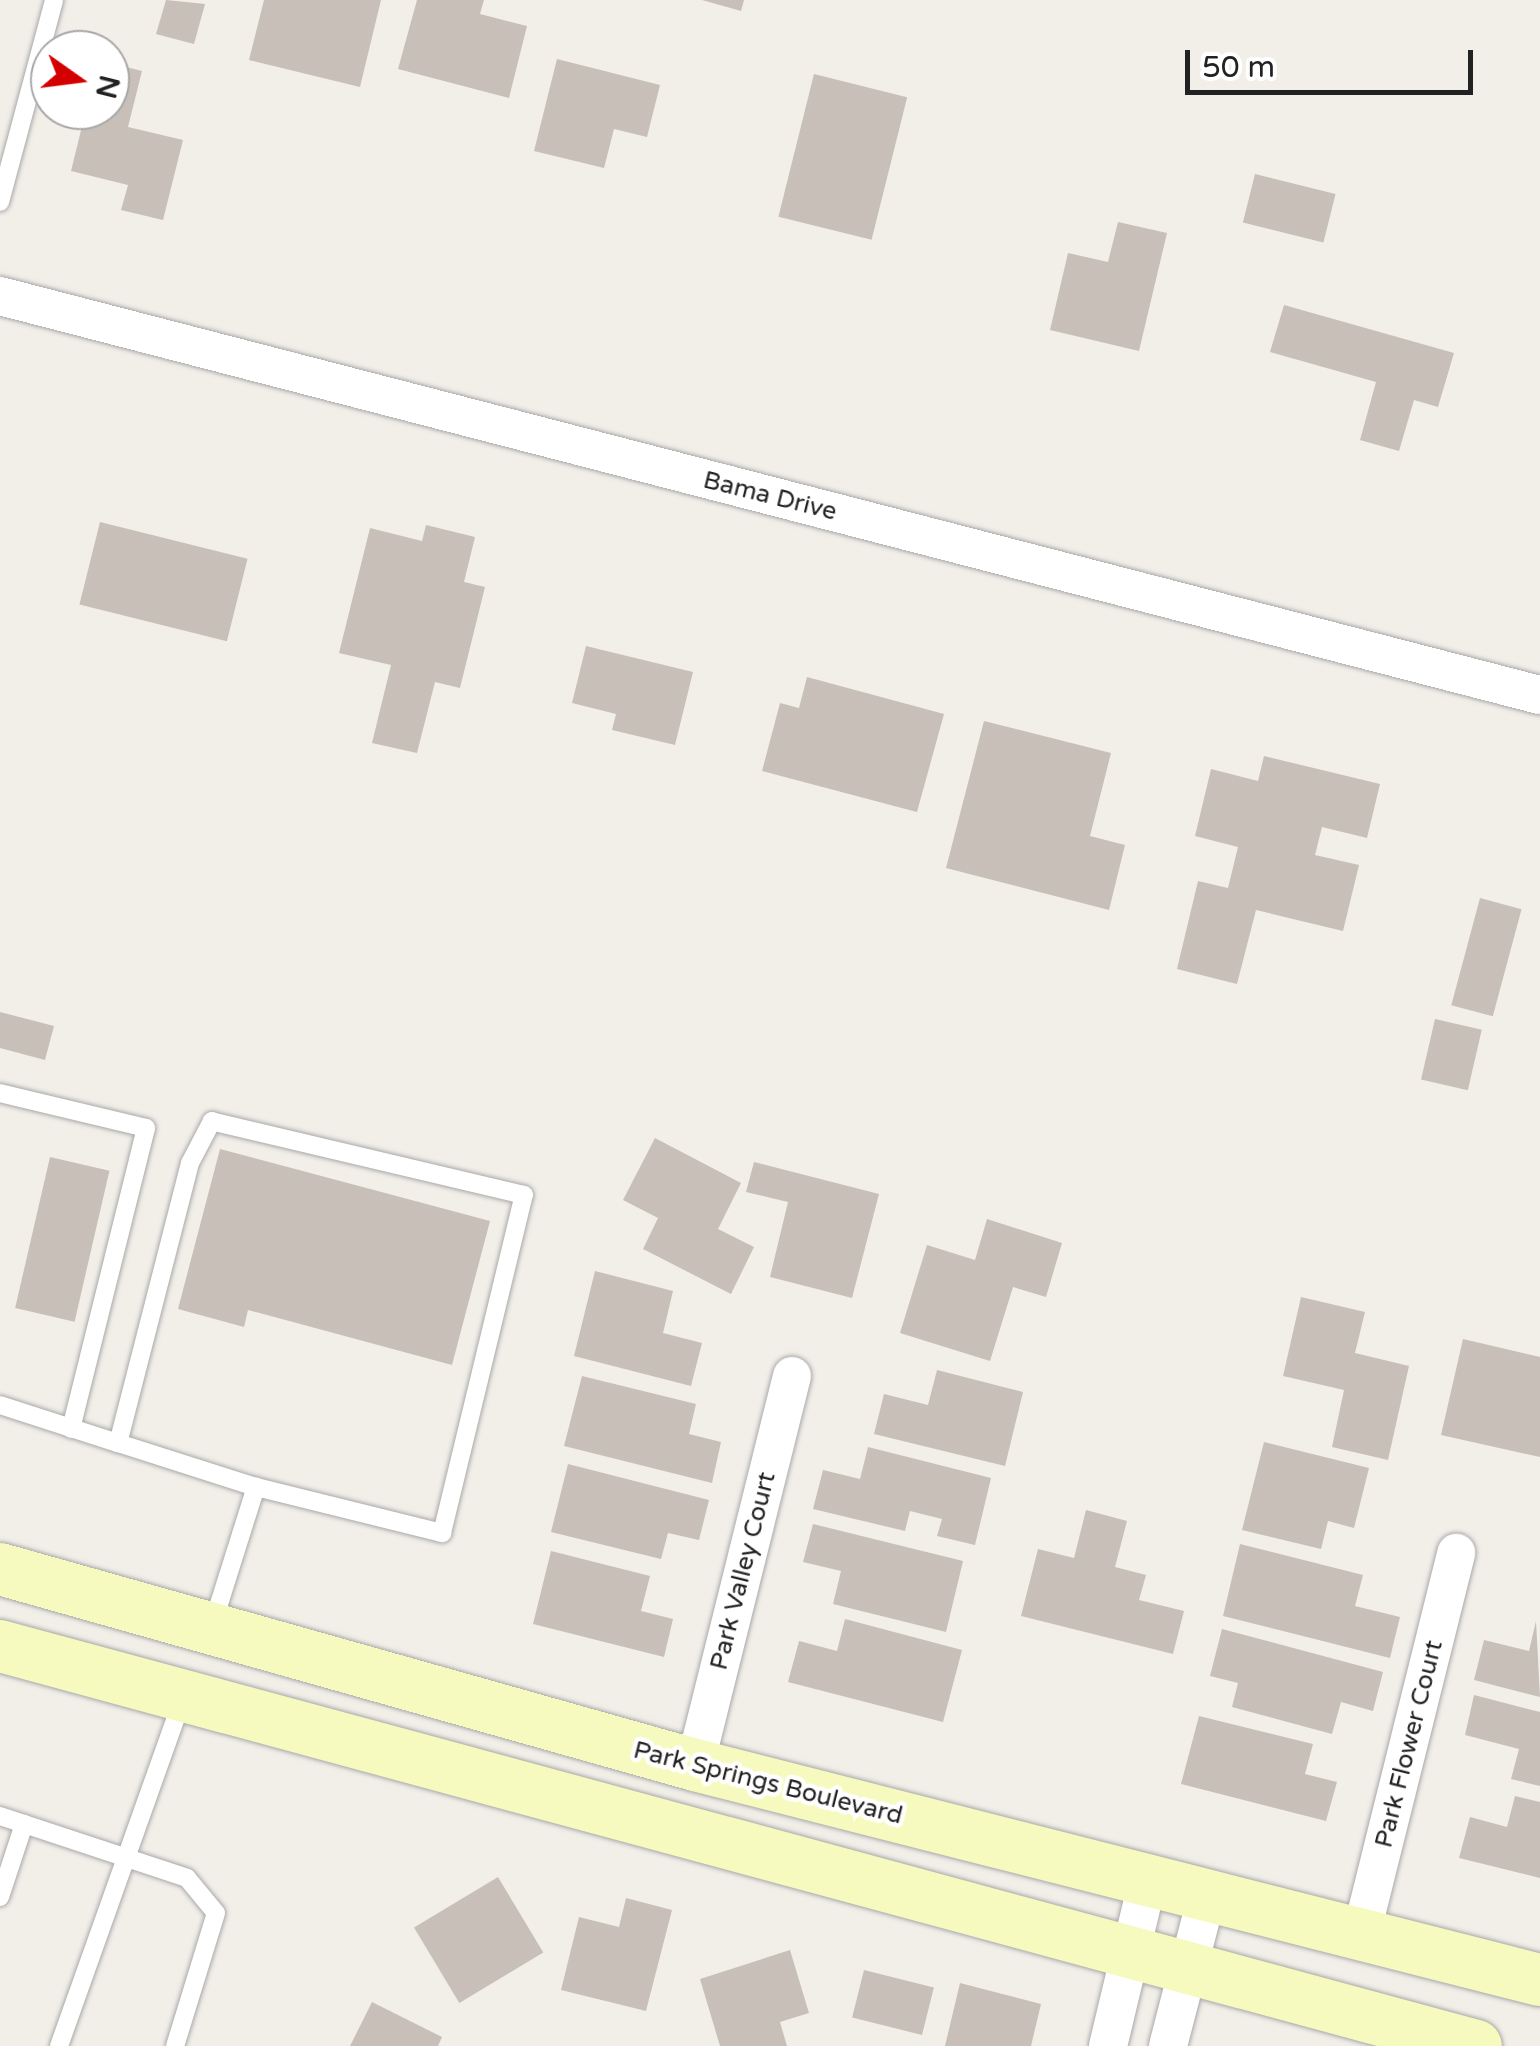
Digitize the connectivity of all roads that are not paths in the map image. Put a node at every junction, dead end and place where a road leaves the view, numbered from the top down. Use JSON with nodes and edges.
{"nodes":[{"id":1,"x":54,"y":0,"type":"edge"},
{"id":2,"x":5,"y":162,"type":"edge"},
{"id":3,"x":0,"y":202,"type":"edge"},
{"id":4,"x":0,"y":296,"type":"edge"},
{"id":5,"x":1540,"y":696,"type":"edge"},
{"id":6,"x":0,"y":1092,"type":"edge"},
{"id":7,"x":792,"y":1376,"type":"dead end"},
{"id":8,"x":0,"y":1405,"type":"edge"},
{"id":9,"x":71,"y":1429,"type":"junction"},
{"id":10,"x":118,"y":1443,"type":"junction"},
{"id":11,"x":256,"y":1486,"type":"junction"},
{"id":12,"x":1456,"y":1553,"type":"dead end"},
{"id":13,"x":0,"y":1569,"type":"edge"},
{"id":14,"x":209,"y":1633,"type":"junction"},
{"id":15,"x":0,"y":1646,"type":"edge"},
{"id":16,"x":182,"y":1700,"type":"junction"},
{"id":17,"x":695,"y":1765,"type":"junction"},
{"id":18,"x":0,"y":1816,"type":"edge"},
{"id":19,"x":24,"y":1824,"type":"junction"},
{"id":20,"x":128,"y":1859,"type":"junction"},
{"id":21,"x":1148,"y":1880,"type":"junction"},
{"id":22,"x":1208,"y":1895,"type":"junction"},
{"id":23,"x":0,"y":1897,"type":"edge"},
{"id":24,"x":1361,"y":1934,"type":"junction"},
{"id":25,"x":1128,"y":1957,"type":"junction"},
{"id":26,"x":1186,"y":1972,"type":"junction"},
{"id":27,"x":1540,"y":1980,"type":"edge"},
{"id":28,"x":59,"y":2046,"type":"edge"},
{"id":29,"x":176,"y":2046,"type":"edge"},
{"id":30,"x":1108,"y":2046,"type":"edge"},
{"id":31,"x":1168,"y":2046,"type":"edge"},
{"id":32,"x":1476,"y":2046,"type":"edge"}],
"edges":[{"from":1,"to":2,"type":"lane"},
{"from":2,"to":3,"type":"lane"},
{"from":4,"to":5,"type":"street","name":"Bama Drive"},
{"from":6,"to":9,"type":"lane"},
{"from":7,"to":17,"type":"street","name":"Park Valley Court"},
{"from":8,"to":9,"type":"lane"},
{"from":9,"to":10,"type":"lane"},
{"from":10,"to":11,"type":"lane"},
{"from":10,"to":11,"type":"lane"},
{"from":11,"to":14,"type":"lane"},
{"from":12,"to":24,"type":"street","name":"Park Flower Court"},
{"from":13,"to":14,"type":"main road","name":"Park Springs Boulevard"},
{"from":14,"to":16,"type":"main road"},
{"from":14,"to":17,"type":"main road","name":"Park Springs Boulevard"},
{"from":15,"to":16,"type":"main road"},
{"from":16,"to":20,"type":"lane"},
{"from":16,"to":25,"type":"main road"},
{"from":17,"to":21,"type":"main road","name":"Park Springs Boulevard"},
{"from":18,"to":19,"type":"lane"},
{"from":19,"to":20,"type":"lane"},
{"from":19,"to":23,"type":"lane"},
{"from":20,"to":28,"type":"lane"},
{"from":20,"to":29,"type":"lane"},
{"from":21,"to":22,"type":"main road","name":"Park Springs Boulevard"},
{"from":21,"to":25,"type":"street"},
{"from":22,"to":24,"type":"main road","name":"Park Springs Boulevard"},
{"from":22,"to":26,"type":"street"},
{"from":24,"to":27,"type":"main road","name":"Park Springs Boulevard"},
{"from":25,"to":26,"type":"main road"},
{"from":25,"to":30,"type":"street"},
{"from":26,"to":31,"type":"street"},
{"from":26,"to":32,"type":"main road"}]}
